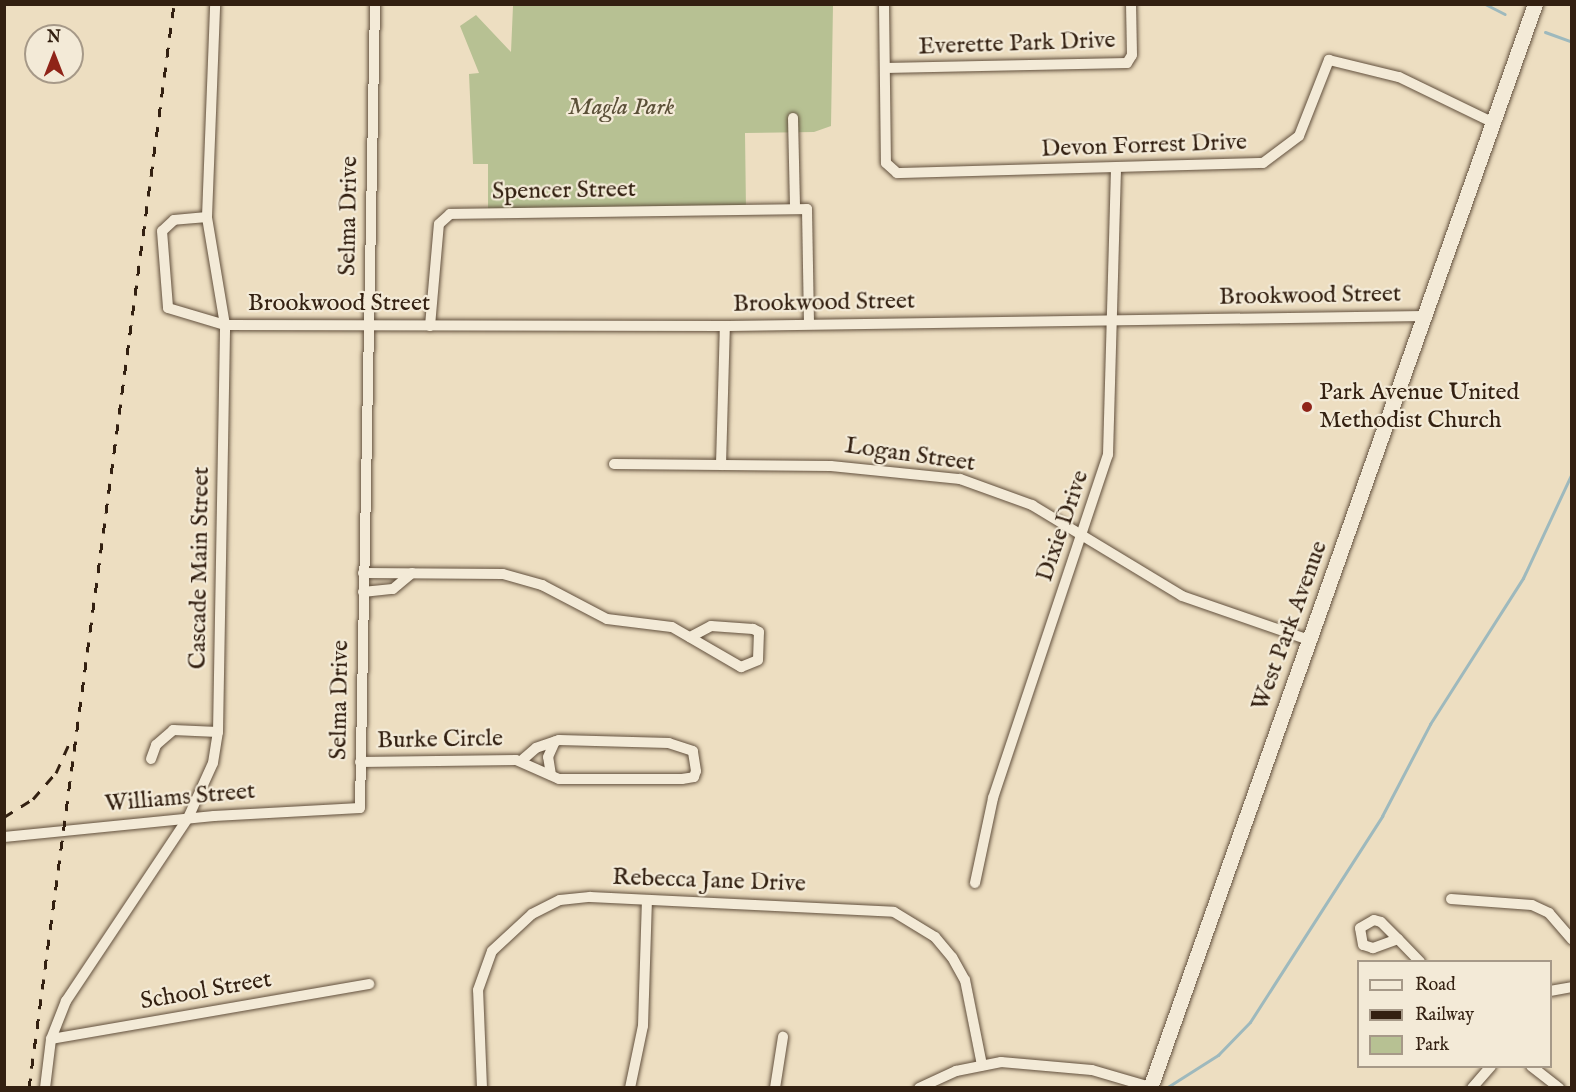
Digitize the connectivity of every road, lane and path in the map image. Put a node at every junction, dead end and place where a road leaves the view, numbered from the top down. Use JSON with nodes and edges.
{"nodes":[{"id":1,"x":215,"y":4,"type":"edge"},
{"id":2,"x":375,"y":4,"type":"edge"},
{"id":3,"x":884,"y":4,"type":"edge"},
{"id":4,"x":1131,"y":4,"type":"edge"},
{"id":5,"x":1535,"y":4,"type":"edge"},
{"id":6,"x":885,"y":68,"type":"junction"},
{"id":7,"x":793,"y":118,"type":"dead end"},
{"id":8,"x":1494,"y":123,"type":"junction"},
{"id":9,"x":1116,"y":170,"type":"junction"},
{"id":10,"x":795,"y":209,"type":"junction"},
{"id":11,"x":207,"y":217,"type":"junction"},
{"id":12,"x":1424,"y":316,"type":"junction"},
{"id":13,"x":1113,"y":320,"type":"junction"},
{"id":14,"x":809,"y":324,"type":"junction"},
{"id":15,"x":225,"y":325,"type":"junction"},
{"id":16,"x":369,"y":325,"type":"junction"},
{"id":17,"x":430,"y":326,"type":"junction"},
{"id":18,"x":725,"y":326,"type":"junction"},
{"id":19,"x":614,"y":464,"type":"dead end"},
{"id":20,"x":722,"y":465,"type":"junction"},
{"id":21,"x":1083,"y":538,"type":"junction"},
{"id":22,"x":363,"y":573,"type":"junction"},
{"id":23,"x":412,"y":573,"type":"junction"},
{"id":24,"x":363,"y":592,"type":"junction"},
{"id":25,"x":690,"y":637,"type":"junction"},
{"id":26,"x":1309,"y":640,"type":"junction"},
{"id":27,"x":218,"y":732,"type":"junction"},
{"id":28,"x":555,"y":741,"type":"junction"},
{"id":29,"x":151,"y":759,"type":"dead end"},
{"id":30,"x":521,"y":761,"type":"junction"},
{"id":31,"x":360,"y":762,"type":"junction"},
{"id":32,"x":551,"y":775,"type":"junction"},
{"id":33,"x":360,"y":808,"type":"joint"},
{"id":34,"x":188,"y":818,"type":"junction"},
{"id":35,"x":4,"y":837,"type":"edge"},
{"id":36,"x":975,"y":883,"type":"dead end"},
{"id":37,"x":1451,"y":899,"type":"dead end"},
{"id":38,"x":647,"y":900,"type":"junction"},
{"id":39,"x":1570,"y":933,"type":"edge"},
{"id":40,"x":1398,"y":939,"type":"dead end"},
{"id":41,"x":1418,"y":960,"type":"edge"},
{"id":42,"x":369,"y":984,"type":"dead end"},
{"id":43,"x":1572,"y":987,"type":"edge"},
{"id":44,"x":1552,"y":991,"type":"edge"},
{"id":45,"x":783,"y":1037,"type":"dead end"},
{"id":46,"x":51,"y":1039,"type":"junction"},
{"id":47,"x":982,"y":1065,"type":"junction"},
{"id":48,"x":1489,"y":1068,"type":"edge"},
{"id":49,"x":1534,"y":1068,"type":"edge"},
{"id":50,"x":1150,"y":1087,"type":"edge"},
{"id":51,"x":45,"y":1088,"type":"edge"},
{"id":52,"x":482,"y":1088,"type":"edge"},
{"id":53,"x":630,"y":1088,"type":"edge"},
{"id":54,"x":775,"y":1088,"type":"edge"},
{"id":55,"x":920,"y":1088,"type":"edge"},
{"id":56,"x":1472,"y":1088,"type":"edge"},
{"id":57,"x":1559,"y":1088,"type":"edge"}],
"edges":[{"from":1,"to":11,"type":"street","name":"Cascade Main Street"},
{"from":2,"to":16,"type":"street","name":"Selma Drive"},
{"from":3,"to":6,"type":"street","name":"Devon Forrest Drive"},
{"from":4,"to":6,"type":"street","name":"Everette Park Drive"},
{"from":5,"to":8,"type":"main road","name":"West Park Avenue"},
{"from":6,"to":9,"type":"street","name":"Devon Forrest Drive"},
{"from":7,"to":10,"type":"street"},
{"from":8,"to":9,"type":"street","name":"Devon Forrest Drive"},
{"from":8,"to":12,"type":"main road","name":"West Park Avenue"},
{"from":9,"to":13,"type":"street","name":"Dixie Drive"},
{"from":10,"to":14,"type":"street"},
{"from":10,"to":17,"type":"street","name":"Spencer Street"},
{"from":11,"to":15,"type":"street","name":"Cascade Main Street"},
{"from":11,"to":15,"type":"street","name":"Brookwood Street"},
{"from":12,"to":13,"type":"street","name":"Brookwood Street"},
{"from":12,"to":26,"type":"main road","name":"West Park Avenue"},
{"from":13,"to":14,"type":"street","name":"Brookwood Street"},
{"from":13,"to":21,"type":"street","name":"Dixie Drive"},
{"from":14,"to":18,"type":"street","name":"Brookwood Street"},
{"from":15,"to":16,"type":"street","name":"Brookwood Street"},
{"from":15,"to":27,"type":"street","name":"Cascade Main Street"},
{"from":16,"to":17,"type":"street","name":"Brookwood Street"},
{"from":16,"to":22,"type":"street","name":"Selma Drive"},
{"from":17,"to":18,"type":"street","name":"Brookwood Street"},
{"from":18,"to":20,"type":"street"},
{"from":19,"to":20,"type":"street","name":"Logan Street"},
{"from":20,"to":21,"type":"street","name":"Logan Street"},
{"from":21,"to":26,"type":"street","name":"Logan Street"},
{"from":21,"to":36,"type":"street","name":"Dixie Drive"},
{"from":22,"to":23,"type":"street"},
{"from":22,"to":24,"type":"street","name":"Selma Drive"},
{"from":23,"to":24,"type":"street"},
{"from":23,"to":25,"type":"street"},
{"from":24,"to":31,"type":"street","name":"Selma Drive"},
{"from":25,"to":25,"type":"street"},
{"from":26,"to":50,"type":"main road","name":"West Park Avenue"},
{"from":27,"to":29,"type":"street"},
{"from":27,"to":34,"type":"street","name":"Cascade Main Street"},
{"from":28,"to":30,"type":"street","name":"Burke Circle"},
{"from":28,"to":32,"type":"street"},
{"from":28,"to":32,"type":"street","name":"Burke Circle"},
{"from":30,"to":31,"type":"street","name":"Burke Circle"},
{"from":30,"to":32,"type":"street","name":"Burke Circle"},
{"from":31,"to":33,"type":"street","name":"Selma Drive"},
{"from":33,"to":34,"type":"street","name":"Williams Street"},
{"from":34,"to":35,"type":"street","name":"Williams Street"},
{"from":34,"to":46,"type":"street","name":"Cascade Main Street"},
{"from":37,"to":39,"type":"street"},
{"from":38,"to":47,"type":"street","name":"Rebecca Jane Drive"},
{"from":38,"to":52,"type":"street","name":"Rebecca Jane Drive"},
{"from":38,"to":53,"type":"street"},
{"from":40,"to":41,"type":"street"},
{"from":42,"to":46,"type":"street","name":"School Street"},
{"from":43,"to":44,"type":"street"},
{"from":45,"to":54,"type":"street"},
{"from":46,"to":51,"type":"street","name":"Cascade Main Street"},
{"from":47,"to":50,"type":"street"},
{"from":47,"to":55,"type":"street"},
{"from":48,"to":56,"type":"street"},
{"from":49,"to":57,"type":"street"}]}
